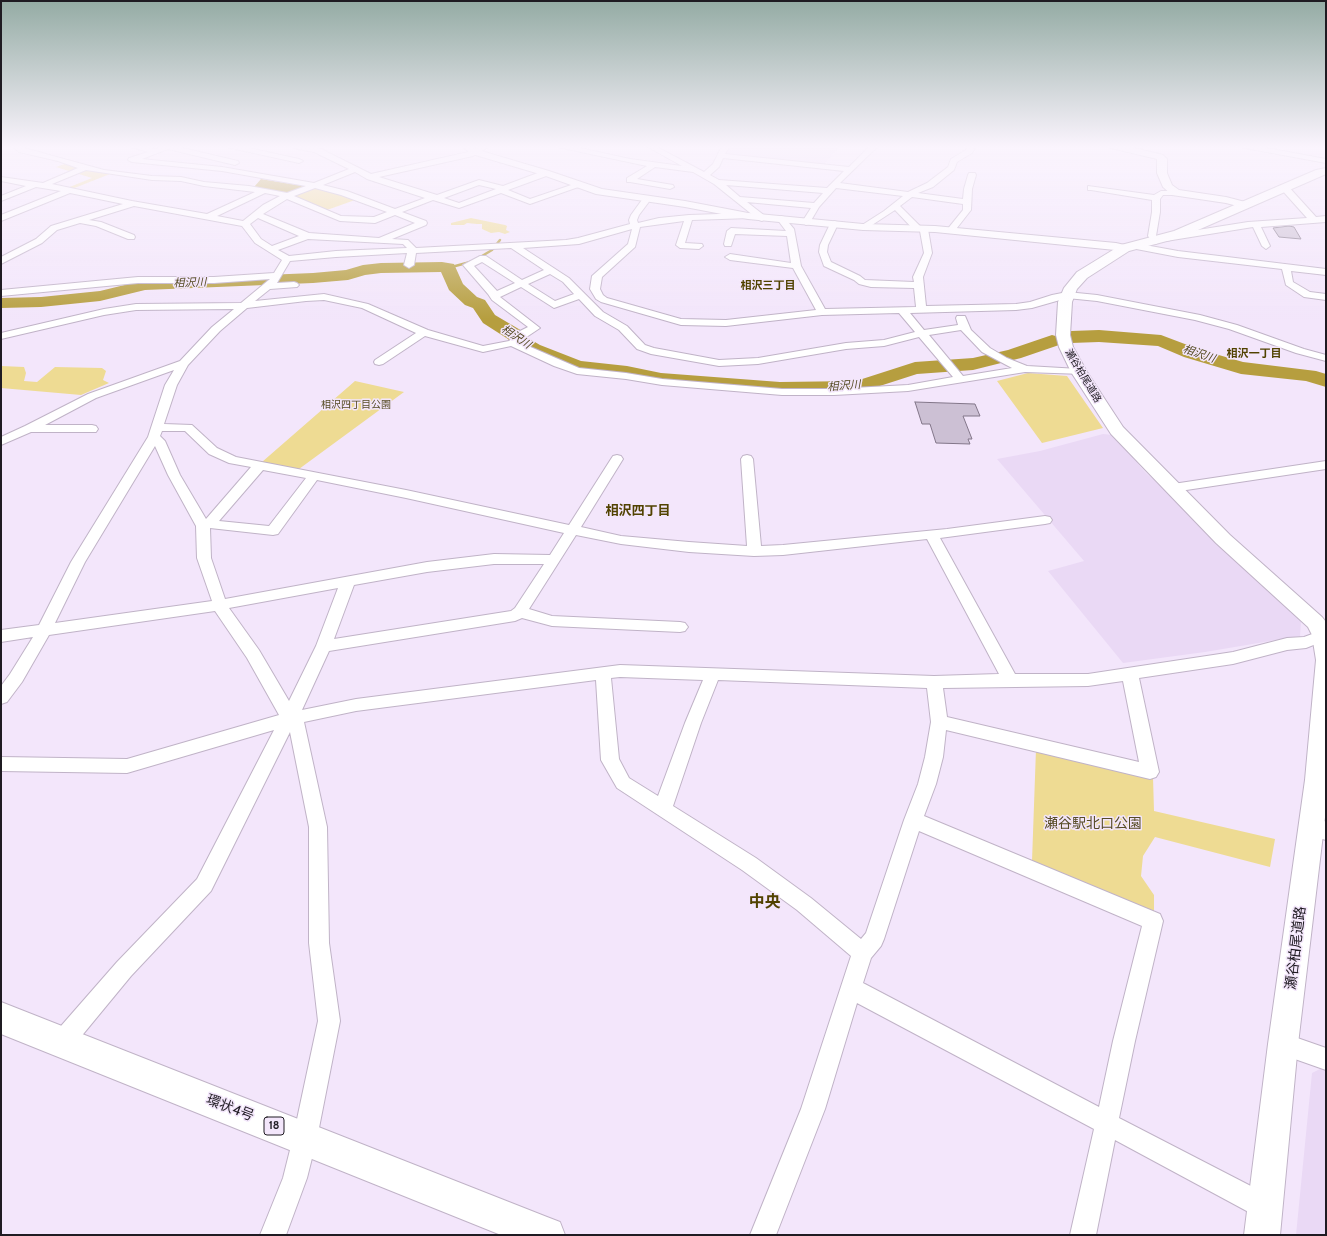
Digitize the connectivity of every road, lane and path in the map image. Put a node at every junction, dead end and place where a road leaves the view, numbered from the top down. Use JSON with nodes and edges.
{"nodes":[{"id":1,"x":36,"y":204,"type":"edge"},
{"id":2,"x":132,"y":204,"type":"edge"},
{"id":3,"x":138,"y":204,"type":"edge"},
{"id":4,"x":236,"y":204,"type":"edge"},
{"id":5,"x":256,"y":204,"type":"edge"},
{"id":6,"x":272,"y":204,"type":"edge"},
{"id":7,"x":305,"y":204,"type":"edge"},
{"id":8,"x":374,"y":204,"type":"edge"},
{"id":9,"x":419,"y":204,"type":"edge"},
{"id":10,"x":452,"y":204,"type":"edge"},
{"id":11,"x":465,"y":204,"type":"edge"},
{"id":12,"x":645,"y":204,"type":"edge"},
{"id":13,"x":683,"y":204,"type":"edge"},
{"id":14,"x":745,"y":204,"type":"edge"},
{"id":15,"x":791,"y":204,"type":"edge"},
{"id":16,"x":818,"y":204,"type":"edge"},
{"id":17,"x":899,"y":204,"type":"edge"},
{"id":18,"x":968,"y":204,"type":"edge"},
{"id":19,"x":1156,"y":204,"type":"edge"},
{"id":20,"x":1240,"y":204,"type":"edge"},
{"id":21,"x":1248,"y":204,"type":"edge"},
{"id":22,"x":1299,"y":204,"type":"edge"},
{"id":23,"x":1245,"y":205,"type":"junction"},
{"id":24,"x":816,"y":206,"type":"junction"},
{"id":25,"x":266,"y":207,"type":"junction"},
{"id":26,"x":895,"y":207,"type":"junction"},
{"id":27,"x":395,"y":212,"type":"junction"},
{"id":28,"x":256,"y":214,"type":"junction"},
{"id":29,"x":748,"y":216,"type":"junction"},
{"id":30,"x":208,"y":217,"type":"junction"},
{"id":31,"x":1,"y":218,"type":"edge"},
{"id":32,"x":689,"y":218,"type":"junction"},
{"id":33,"x":762,"y":218,"type":"junction"},
{"id":34,"x":781,"y":219,"type":"junction"},
{"id":35,"x":1313,"y":219,"type":"junction"},
{"id":36,"x":1326,"y":219,"type":"edge"},
{"id":37,"x":79,"y":220,"type":"junction"},
{"id":38,"x":806,"y":222,"type":"junction"},
{"id":39,"x":245,"y":224,"type":"junction"},
{"id":40,"x":834,"y":224,"type":"junction"},
{"id":41,"x":1256,"y":224,"type":"junction"},
{"id":42,"x":634,"y":226,"type":"junction"},
{"id":43,"x":863,"y":227,"type":"junction"},
{"id":44,"x":921,"y":229,"type":"junction"},
{"id":45,"x":950,"y":231,"type":"junction"},
{"id":46,"x":791,"y":234,"type":"junction"},
{"id":47,"x":307,"y":236,"type":"junction"},
{"id":48,"x":131,"y":237,"type":"dead end"},
{"id":49,"x":381,"y":240,"type":"junction"},
{"id":50,"x":1160,"y":240,"type":"junction"},
{"id":51,"x":728,"y":244,"type":"dead end"},
{"id":52,"x":514,"y":246,"type":"junction"},
{"id":53,"x":699,"y":246,"type":"dead end"},
{"id":54,"x":1266,"y":246,"type":"dead end"},
{"id":55,"x":497,"y":247,"type":"junction"},
{"id":56,"x":1130,"y":247,"type":"junction"},
{"id":57,"x":272,"y":249,"type":"junction"},
{"id":58,"x":412,"y":250,"type":"junction"},
{"id":59,"x":730,"y":257,"type":"dead end"},
{"id":60,"x":3,"y":258,"type":"edge"},
{"id":61,"x":483,"y":258,"type":"junction"},
{"id":62,"x":287,"y":259,"type":"junction"},
{"id":63,"x":409,"y":265,"type":"dead end"},
{"id":64,"x":796,"y":266,"type":"junction"},
{"id":65,"x":1286,"y":267,"type":"junction"},
{"id":66,"x":551,"y":270,"type":"junction"},
{"id":67,"x":1326,"y":272,"type":"edge"},
{"id":68,"x":274,"y":280,"type":"junction"},
{"id":69,"x":520,"y":284,"type":"junction"},
{"id":70,"x":294,"y":285,"type":"dead end"},
{"id":71,"x":918,"y":285,"type":"junction"},
{"id":72,"x":1,"y":293,"type":"edge"},
{"id":73,"x":1067,"y":294,"type":"junction"},
{"id":74,"x":580,"y":295,"type":"junction"},
{"id":75,"x":494,"y":296,"type":"junction"},
{"id":76,"x":1326,"y":297,"type":"edge"},
{"id":77,"x":247,"y":304,"type":"junction"},
{"id":78,"x":958,"y":307,"type":"junction"},
{"id":79,"x":921,"y":308,"type":"junction"},
{"id":80,"x":902,"y":310,"type":"junction"},
{"id":81,"x":822,"y":312,"type":"junction"},
{"id":82,"x":963,"y":327,"type":"junction"},
{"id":83,"x":424,"y":332,"type":"junction"},
{"id":84,"x":922,"y":333,"type":"junction"},
{"id":85,"x":1,"y":336,"type":"edge"},
{"id":86,"x":516,"y":340,"type":"junction"},
{"id":87,"x":1326,"y":358,"type":"edge"},
{"id":88,"x":379,"y":362,"type":"dead end"},
{"id":89,"x":184,"y":363,"type":"junction"},
{"id":90,"x":718,"y":363,"type":"junction"},
{"id":91,"x":1025,"y":369,"type":"junction"},
{"id":92,"x":1079,"y":372,"type":"junction"},
{"id":93,"x":961,"y":380,"type":"junction"},
{"id":94,"x":717,"y":384,"type":"junction"},
{"id":95,"x":64,"y":411,"type":"junction"},
{"id":96,"x":85,"y":411,"type":"dead end"},
{"id":97,"x":29,"y":429,"type":"junction"},
{"id":98,"x":92,"y":429,"type":"dead end"},
{"id":99,"x":156,"y":432,"type":"junction"},
{"id":100,"x":1,"y":441,"type":"edge"},
{"id":101,"x":617,"y":459,"type":"dead end"},
{"id":102,"x":747,"y":459,"type":"dead end"},
{"id":103,"x":260,"y":465,"type":"junction"},
{"id":104,"x":1326,"y":465,"type":"edge"},
{"id":105,"x":314,"y":476,"type":"junction"},
{"id":106,"x":1173,"y":488,"type":"junction"},
{"id":107,"x":1045,"y":520,"type":"dead end"},
{"id":108,"x":206,"y":525,"type":"junction"},
{"id":109,"x":572,"y":530,"type":"junction"},
{"id":110,"x":931,"y":535,"type":"junction"},
{"id":111,"x":754,"y":551,"type":"junction"},
{"id":112,"x":554,"y":560,"type":"junction"},
{"id":113,"x":348,"y":581,"type":"junction"},
{"id":114,"x":220,"y":604,"type":"junction"},
{"id":115,"x":520,"y":612,"type":"junction"},
{"id":116,"x":680,"y":627,"type":"dead end"},
{"id":117,"x":43,"y":630,"type":"junction"},
{"id":118,"x":1325,"y":635,"type":"edge"},
{"id":119,"x":1,"y":636,"type":"edge"},
{"id":120,"x":324,"y":646,"type":"junction"},
{"id":121,"x":1326,"y":658,"type":"edge"},
{"id":122,"x":1326,"y":662,"type":"edge"},
{"id":123,"x":603,"y":673,"type":"junction"},
{"id":124,"x":714,"y":674,"type":"junction"},
{"id":125,"x":1130,"y":674,"type":"junction"},
{"id":126,"x":1010,"y":680,"type":"junction"},
{"id":127,"x":934,"y":682,"type":"junction"},
{"id":128,"x":1,"y":698,"type":"edge"},
{"id":129,"x":289,"y":719,"type":"junction"},
{"id":130,"x":939,"y":722,"type":"junction"},
{"id":131,"x":1324,"y":724,"type":"edge"},
{"id":132,"x":1,"y":764,"type":"edge"},
{"id":133,"x":663,"y":809,"type":"junction"},
{"id":134,"x":913,"y":820,"type":"junction"},
{"id":135,"x":1321,"y":825,"type":"edge"},
{"id":136,"x":862,"y":953,"type":"junction"},
{"id":137,"x":850,"y":988,"type":"junction"},
{"id":138,"x":1,"y":1018,"type":"edge"},
{"id":139,"x":62,"y":1042,"type":"junction"},
{"id":140,"x":1284,"y":1044,"type":"junction"},
{"id":141,"x":1326,"y":1059,"type":"edge"},
{"id":142,"x":1107,"y":1123,"type":"junction"},
{"id":143,"x":305,"y":1138,"type":"junction"},
{"id":144,"x":1264,"y":1221,"type":"edge"},
{"id":145,"x":273,"y":1235,"type":"edge"},
{"id":146,"x":547,"y":1235,"type":"edge"},
{"id":147,"x":763,"y":1235,"type":"edge"},
{"id":148,"x":1083,"y":1235,"type":"edge"}],
"edges":[{"from":1,"to":31,"type":"street"},
{"from":2,"to":37,"type":"street"},
{"from":3,"to":30,"type":"street"},
{"from":4,"to":30,"type":"street"},
{"from":5,"to":25,"type":"street"},
{"from":6,"to":25,"type":"street"},
{"from":7,"to":27,"type":"street"},
{"from":8,"to":27,"type":"street"},
{"from":9,"to":27,"type":"street"},
{"from":10,"to":11,"type":"street"},
{"from":12,"to":42,"type":"street"},
{"from":13,"to":29,"type":"street"},
{"from":14,"to":33,"type":"street"},
{"from":15,"to":24,"type":"street"},
{"from":16,"to":24,"type":"street"},
{"from":17,"to":26,"type":"street"},
{"from":18,"to":45,"type":"street"},
{"from":19,"to":50,"type":"street"},
{"from":20,"to":23,"type":"street"},
{"from":21,"to":23,"type":"main road","name":"瀬谷柏尾道路"},
{"from":22,"to":35,"type":"street"},
{"from":23,"to":50,"type":"main road","name":"瀬谷柏尾道路"},
{"from":24,"to":38,"type":"street"},
{"from":25,"to":28,"type":"street"},
{"from":26,"to":43,"type":"street"},
{"from":26,"to":44,"type":"street"},
{"from":27,"to":49,"type":"street"},
{"from":28,"to":39,"type":"street"},
{"from":28,"to":47,"type":"street"},
{"from":29,"to":32,"type":"street"},
{"from":29,"to":33,"type":"street"},
{"from":30,"to":39,"type":"street"},
{"from":32,"to":42,"type":"street"},
{"from":32,"to":53,"type":"street"},
{"from":33,"to":34,"type":"street"},
{"from":34,"to":38,"type":"street"},
{"from":34,"to":46,"type":"street"},
{"from":35,"to":36,"type":"street"},
{"from":35,"to":41,"type":"street"},
{"from":37,"to":48,"type":"street"},
{"from":37,"to":60,"type":"street"},
{"from":38,"to":40,"type":"street"},
{"from":39,"to":57,"type":"street"},
{"from":40,"to":43,"type":"street"},
{"from":40,"to":71,"type":"street"},
{"from":41,"to":50,"type":"street"},
{"from":41,"to":54,"type":"street"},
{"from":42,"to":52,"type":"street"},
{"from":42,"to":81,"type":"street"},
{"from":43,"to":44,"type":"street"},
{"from":44,"to":45,"type":"street"},
{"from":44,"to":71,"type":"street"},
{"from":45,"to":56,"type":"street"},
{"from":46,"to":51,"type":"street"},
{"from":46,"to":64,"type":"street"},
{"from":47,"to":49,"type":"street"},
{"from":47,"to":57,"type":"street"},
{"from":49,"to":58,"type":"street"},
{"from":50,"to":56,"type":"main road","name":"瀬谷柏尾道路"},
{"from":52,"to":55,"type":"street"},
{"from":52,"to":66,"type":"street"},
{"from":55,"to":58,"type":"street"},
{"from":55,"to":61,"type":"street"},
{"from":56,"to":65,"type":"street"},
{"from":56,"to":73,"type":"main road","name":"瀬谷柏尾道路"},
{"from":57,"to":62,"type":"street"},
{"from":58,"to":62,"type":"street"},
{"from":58,"to":63,"type":"street"},
{"from":59,"to":64,"type":"street"},
{"from":61,"to":69,"type":"street"},
{"from":61,"to":75,"type":"street"},
{"from":62,"to":68,"type":"street"},
{"from":64,"to":81,"type":"street"},
{"from":65,"to":67,"type":"street"},
{"from":65,"to":76,"type":"street"},
{"from":66,"to":69,"type":"street"},
{"from":66,"to":74,"type":"street"},
{"from":68,"to":70,"type":"street"},
{"from":68,"to":72,"type":"street"},
{"from":68,"to":77,"type":"street"},
{"from":69,"to":74,"type":"street"},
{"from":69,"to":75,"type":"street"},
{"from":71,"to":79,"type":"street"},
{"from":73,"to":78,"type":"street"},
{"from":73,"to":87,"type":"street"},
{"from":73,"to":92,"type":"main road","name":"瀬谷柏尾道路"},
{"from":74,"to":90,"type":"street"},
{"from":75,"to":86,"type":"street"},
{"from":77,"to":83,"type":"street"},
{"from":77,"to":85,"type":"street"},
{"from":77,"to":89,"type":"street"},
{"from":78,"to":79,"type":"street"},
{"from":78,"to":82,"type":"street"},
{"from":79,"to":80,"type":"street"},
{"from":80,"to":81,"type":"street"},
{"from":80,"to":84,"type":"street"},
{"from":82,"to":84,"type":"street"},
{"from":82,"to":91,"type":"street"},
{"from":83,"to":86,"type":"street"},
{"from":83,"to":88,"type":"street"},
{"from":84,"to":90,"type":"street"},
{"from":84,"to":93,"type":"street"},
{"from":86,"to":94,"type":"street"},
{"from":89,"to":95,"type":"street"},
{"from":89,"to":99,"type":"street"},
{"from":90,"to":94,"type":"street"},
{"from":91,"to":92,"type":"street"},
{"from":91,"to":93,"type":"street"},
{"from":92,"to":106,"type":"main road","name":"瀬谷柏尾道路"},
{"from":93,"to":94,"type":"street"},
{"from":95,"to":96,"type":"street"},
{"from":95,"to":97,"type":"street"},
{"from":97,"to":98,"type":"street"},
{"from":97,"to":100,"type":"street"},
{"from":99,"to":103,"type":"street"},
{"from":99,"to":108,"type":"street"},
{"from":99,"to":117,"type":"street"},
{"from":101,"to":109,"type":"street"},
{"from":102,"to":111,"type":"street"},
{"from":103,"to":105,"type":"street"},
{"from":103,"to":108,"type":"street"},
{"from":104,"to":106,"type":"street"},
{"from":105,"to":108,"type":"street"},
{"from":105,"to":109,"type":"street"},
{"from":106,"to":118,"type":"main road","name":"瀬谷柏尾道路"},
{"from":107,"to":110,"type":"street"},
{"from":108,"to":114,"type":"street"},
{"from":109,"to":111,"type":"street"},
{"from":109,"to":112,"type":"street"},
{"from":110,"to":111,"type":"street"},
{"from":110,"to":126,"type":"street"},
{"from":112,"to":113,"type":"street"},
{"from":112,"to":115,"type":"street"},
{"from":113,"to":114,"type":"street"},
{"from":113,"to":120,"type":"street"},
{"from":114,"to":117,"type":"street"},
{"from":114,"to":129,"type":"street"},
{"from":115,"to":116,"type":"street"},
{"from":115,"to":120,"type":"street"},
{"from":117,"to":119,"type":"street"},
{"from":117,"to":128,"type":"street"},
{"from":118,"to":121,"type":"main road","name":"瀬谷柏尾道路"},
{"from":118,"to":125,"type":"street"},
{"from":120,"to":129,"type":"street"},
{"from":122,"to":131,"type":"main road","name":"瀬谷柏尾道路"},
{"from":123,"to":124,"type":"street"},
{"from":123,"to":129,"type":"street"},
{"from":123,"to":133,"type":"street"},
{"from":124,"to":127,"type":"street"},
{"from":124,"to":133,"type":"street"},
{"from":125,"to":126,"type":"street"},
{"from":125,"to":130,"type":"street"},
{"from":126,"to":127,"type":"street"},
{"from":127,"to":130,"type":"street"},
{"from":129,"to":132,"type":"street"},
{"from":129,"to":139,"type":"street"},
{"from":129,"to":143,"type":"street"},
{"from":130,"to":134,"type":"street"},
{"from":131,"to":135,"type":"main road","name":"瀬谷柏尾道路"},
{"from":133,"to":136,"type":"street"},
{"from":134,"to":136,"type":"street"},
{"from":134,"to":142,"type":"street"},
{"from":135,"to":140,"type":"main road","name":"瀬谷柏尾道路"},
{"from":136,"to":137,"type":"street"},
{"from":137,"to":142,"type":"street"},
{"from":137,"to":147,"type":"street"},
{"from":138,"to":139,"type":"main road","name":"環状4号","number":"18"},
{"from":139,"to":143,"type":"main road","name":"環状4号","number":"18"},
{"from":140,"to":141,"type":"street"},
{"from":140,"to":144,"type":"main road","name":"瀬谷柏尾道路"},
{"from":142,"to":144,"type":"street"},
{"from":142,"to":148,"type":"street"},
{"from":143,"to":145,"type":"street"},
{"from":143,"to":146,"type":"main road","name":"環状4号","number":"18"}]}
